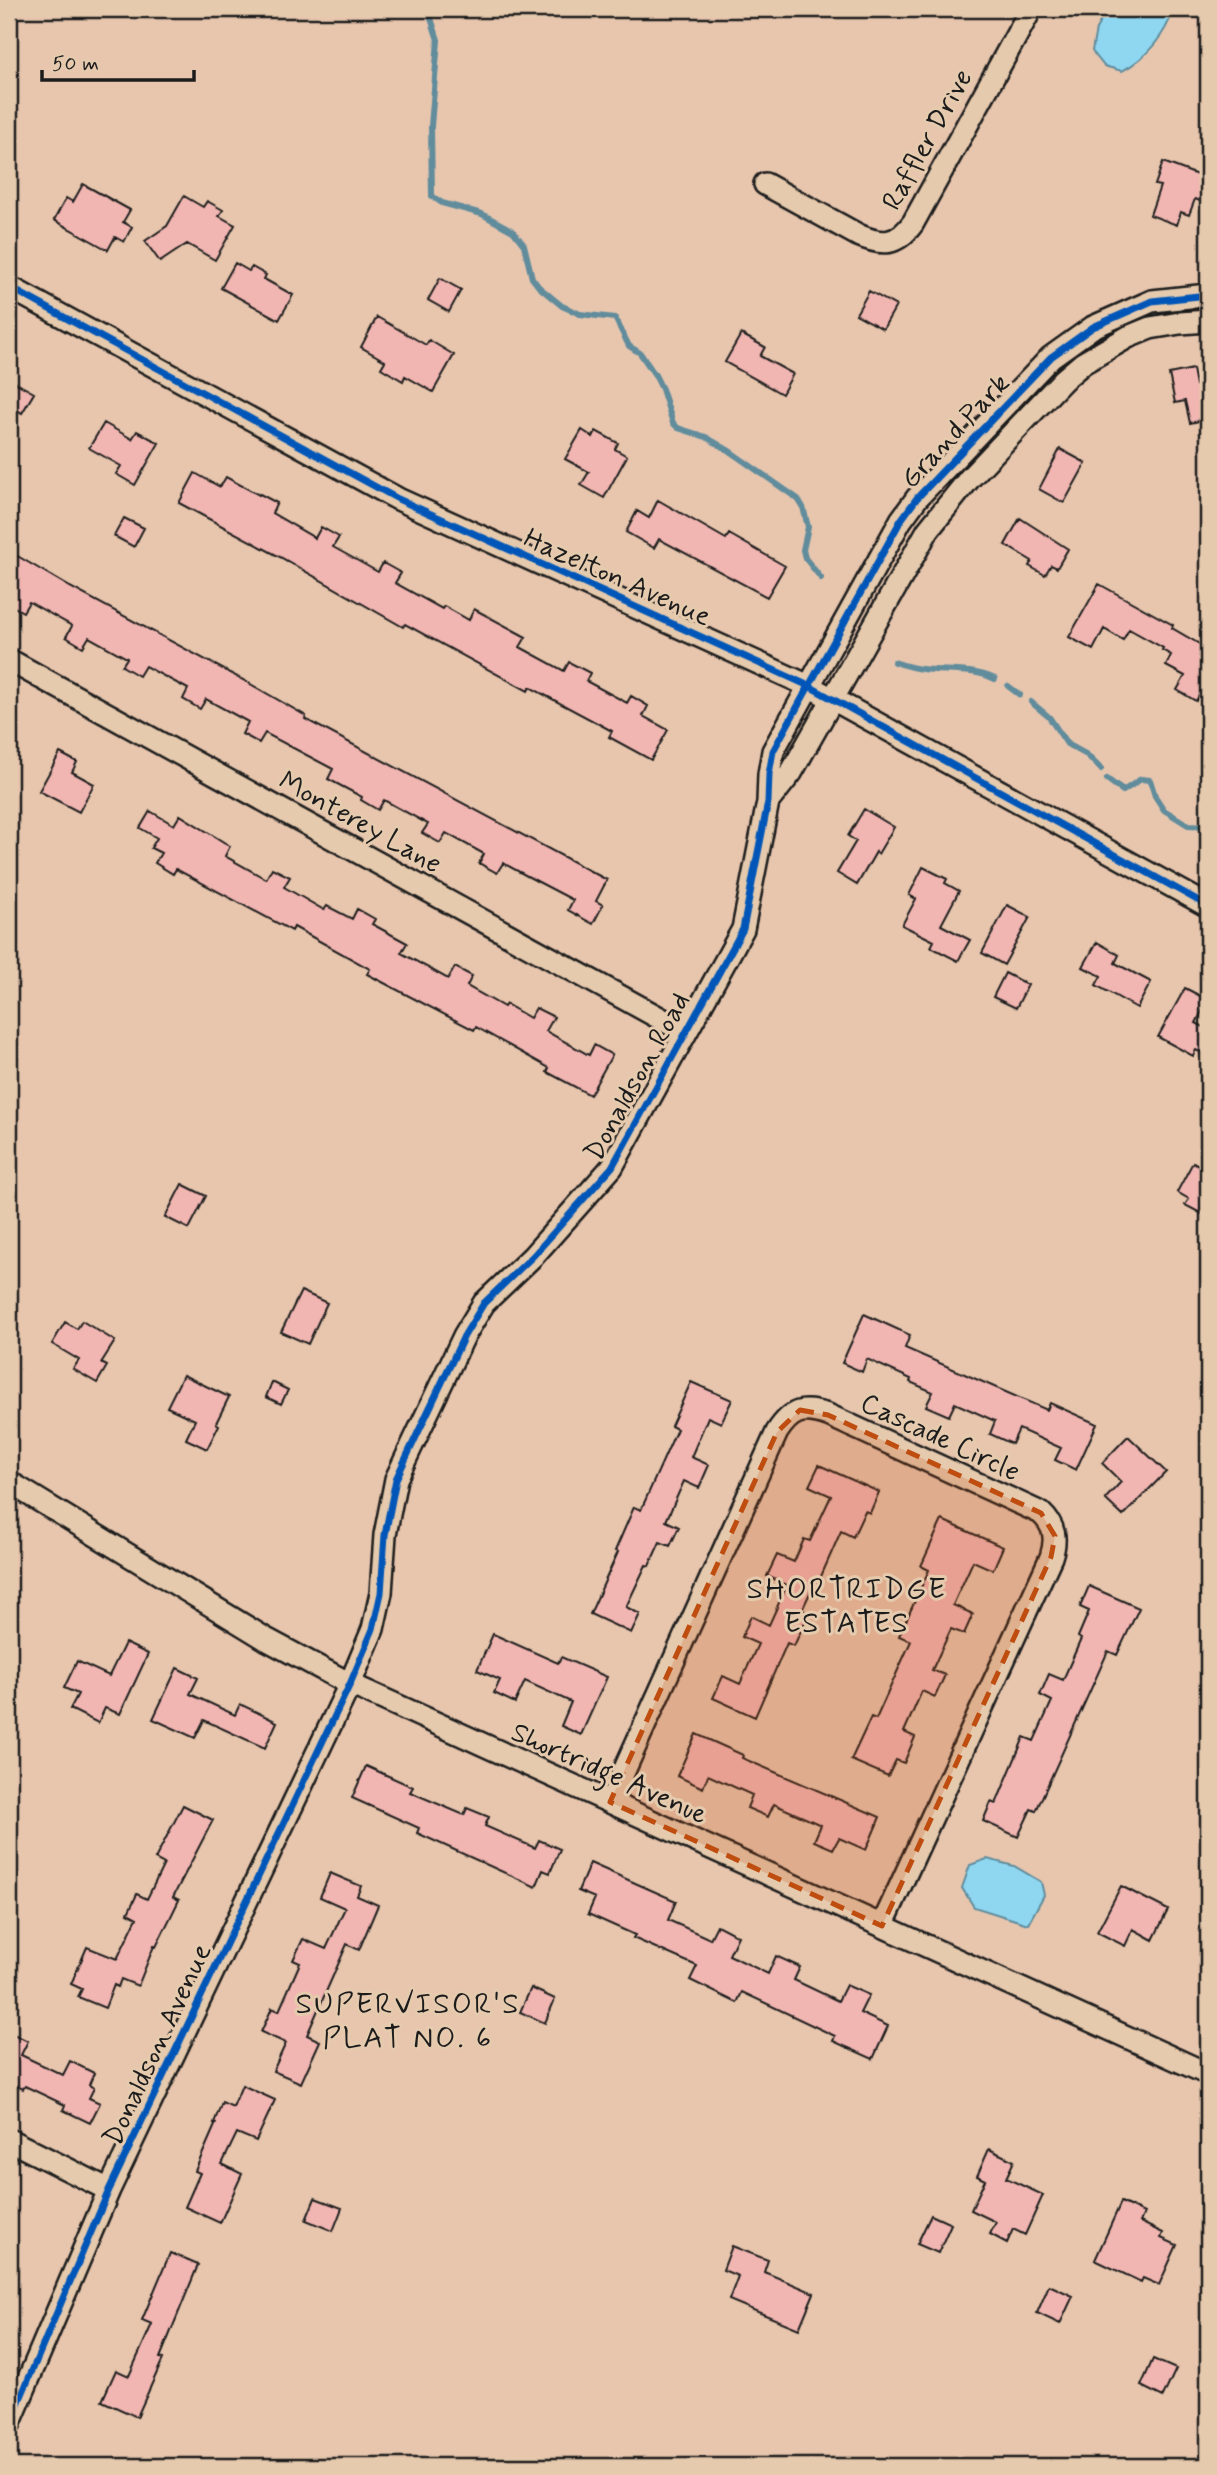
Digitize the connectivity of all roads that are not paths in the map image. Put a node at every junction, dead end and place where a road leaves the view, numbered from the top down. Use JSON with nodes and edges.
{"nodes":[{"id":1,"x":1031,"y":9,"type":"edge"},
{"id":2,"x":765,"y":184,"type":"dead end"},
{"id":3,"x":9,"y":288,"type":"edge"},
{"id":4,"x":1208,"y":295,"type":"edge"},
{"id":5,"x":1208,"y":321,"type":"edge"},
{"id":6,"x":1051,"y":357,"type":"junction"},
{"id":7,"x":1063,"y":380,"type":"junction"},
{"id":8,"x":917,"y":498,"type":"junction"},
{"id":9,"x":940,"y":513,"type":"junction"},
{"id":10,"x":9,"y":660,"type":"edge"},
{"id":11,"x":809,"y":686,"type":"junction"},
{"id":12,"x":834,"y":700,"type":"junction"},
{"id":13,"x":768,"y":802,"type":"junction"},
{"id":14,"x":1208,"y":906,"type":"edge"},
{"id":15,"x":685,"y":1032,"type":"junction"},
{"id":16,"x":9,"y":1482,"type":"edge"},
{"id":17,"x":350,"y":1684,"type":"junction"},
{"id":18,"x":610,"y":1802,"type":"junction"},
{"id":19,"x":883,"y":1926,"type":"junction"},
{"id":20,"x":1208,"y":2074,"type":"edge"},
{"id":21,"x":9,"y":2140,"type":"edge"},
{"id":22,"x":109,"y":2190,"type":"junction"},
{"id":23,"x":9,"y":2426,"type":"edge"}],
"edges":[{"from":1,"to":2,"type":"street","name":"Raffler Drive"},
{"from":3,"to":11,"type":"street","name":"Hazelton Avenue"},
{"from":4,"to":6,"type":"street","name":"Grand Park"},
{"from":5,"to":7,"type":"street","name":"Grand Park"},
{"from":6,"to":7,"type":"street"},
{"from":6,"to":8,"type":"street","name":"Grand Park"},
{"from":7,"to":9,"type":"street","name":"Grand Park"},
{"from":8,"to":9,"type":"street","name":"Grand Park"},
{"from":8,"to":11,"type":"street","name":"Grand Park"},
{"from":9,"to":12,"type":"street","name":"Grand Park"},
{"from":10,"to":15,"type":"street","name":"Monterey Lane"},
{"from":11,"to":12,"type":"street","name":"Hazelton Avenue"},
{"from":11,"to":13,"type":"street","name":"Donaldson Road"},
{"from":12,"to":13,"type":"street","name":"Donaldson Road"},
{"from":12,"to":14,"type":"street","name":"Hazelton Avenue"},
{"from":13,"to":15,"type":"street","name":"Donaldson Road"},
{"from":15,"to":17,"type":"street","name":"Donaldson Road"},
{"from":16,"to":17,"type":"street","name":"Shortridge Avenue"},
{"from":17,"to":18,"type":"street","name":"Shortridge Avenue"},
{"from":17,"to":22,"type":"street","name":"Donaldson Avenue"},
{"from":18,"to":19,"type":"street","name":"Shortridge Avenue"},
{"from":18,"to":19,"type":"street","name":"Cascade Circle"},
{"from":19,"to":20,"type":"street","name":"Shortridge Avenue"},
{"from":21,"to":22,"type":"street"},
{"from":22,"to":23,"type":"street","name":"Donaldson Avenue"}]}
